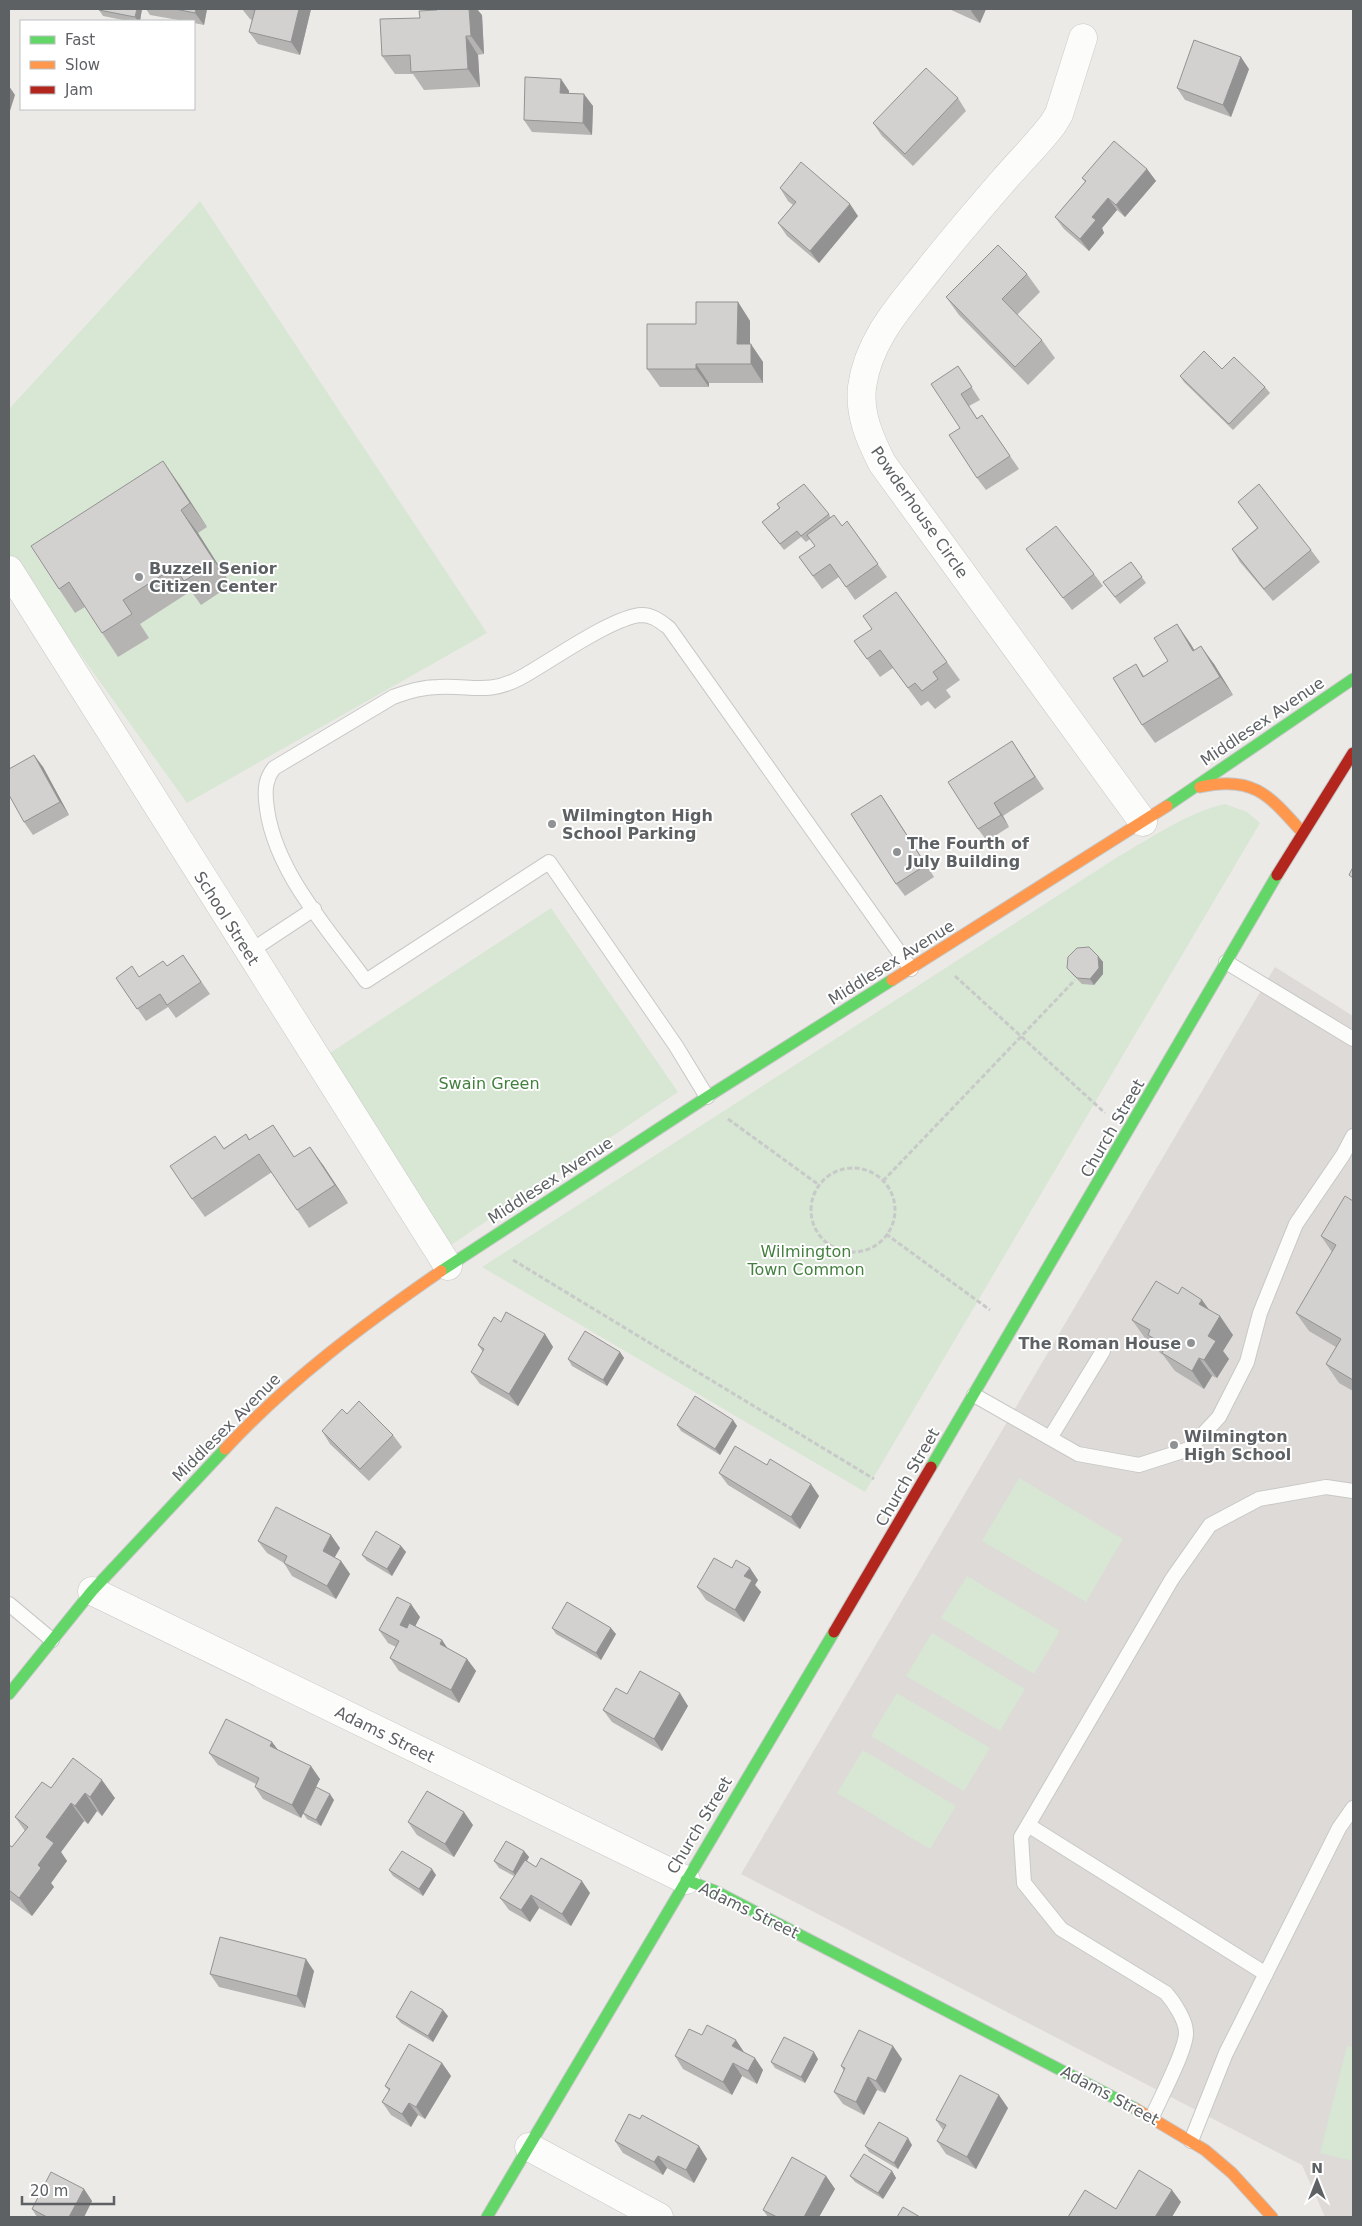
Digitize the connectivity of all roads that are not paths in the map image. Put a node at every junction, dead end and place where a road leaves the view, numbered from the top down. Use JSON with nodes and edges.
{"nodes":[{"id":1,"x":1084,"y":38,"type":"dead end"},
{"id":2,"x":9,"y":570,"type":"edge"},
{"id":3,"x":1353,"y":679,"type":"edge"},
{"id":4,"x":1353,"y":753,"type":"edge"},
{"id":5,"x":1189,"y":790,"type":"junction"},
{"id":6,"x":1143,"y":822,"type":"junction"},
{"id":7,"x":1302,"y":832,"type":"junction"},
{"id":8,"x":314,"y":910,"type":"junction"},
{"id":9,"x":249,"y":952,"type":"junction"},
{"id":10,"x":1226,"y":962,"type":"junction"},
{"id":11,"x":911,"y":969,"type":"junction"},
{"id":12,"x":1353,"y":1039,"type":"edge"},
{"id":13,"x":707,"y":1097,"type":"junction"},
{"id":14,"x":1353,"y":1136,"type":"edge"},
{"id":15,"x":448,"y":1266,"type":"junction"},
{"id":16,"x":1102,"y":1351,"type":"dead end"},
{"id":17,"x":974,"y":1395,"type":"junction"},
{"id":18,"x":1050,"y":1438,"type":"junction"},
{"id":19,"x":1353,"y":1491,"type":"edge"},
{"id":20,"x":92,"y":1591,"type":"junction"},
{"id":21,"x":9,"y":1604,"type":"edge"},
{"id":22,"x":52,"y":1640,"type":"junction"},
{"id":23,"x":9,"y":1694,"type":"edge"},
{"id":24,"x":1353,"y":1808,"type":"edge"},
{"id":25,"x":1353,"y":1820,"type":"edge"},
{"id":26,"x":1028,"y":1825,"type":"junction"},
{"id":27,"x":1339,"y":1828,"type":"junction"},
{"id":28,"x":686,"y":1880,"type":"junction"},
{"id":29,"x":1266,"y":1974,"type":"junction"},
{"id":30,"x":1152,"y":2117,"type":"junction"},
{"id":31,"x":1191,"y":2141,"type":"junction"},
{"id":32,"x":529,"y":2147,"type":"junction"},
{"id":33,"x":487,"y":2217,"type":"edge"},
{"id":34,"x":659,"y":2217,"type":"edge"},
{"id":35,"x":1272,"y":2217,"type":"edge"}],
"edges":[{"from":1,"to":6,"type":"street","name":"Powderhouse Circle"},
{"from":2,"to":9,"type":"street","name":"School Street"},
{"from":3,"to":5,"type":"street","name":"Middlesex Avenue"},
{"from":4,"to":7,"type":"street","name":"Church Street"},
{"from":5,"to":6,"type":"street","name":"Middlesex Avenue"},
{"from":5,"to":7,"type":"street","name":"Middlesex Avenue"},
{"from":6,"to":11,"type":"street","name":"Middlesex Avenue"},
{"from":7,"to":10,"type":"street","name":"Church Street"},
{"from":8,"to":9,"type":"lane"},
{"from":8,"to":11,"type":"lane"},
{"from":8,"to":13,"type":"lane"},
{"from":9,"to":15,"type":"street","name":"School Street"},
{"from":10,"to":12,"type":"lane"},
{"from":10,"to":17,"type":"street","name":"Church Street"},
{"from":11,"to":13,"type":"street","name":"Middlesex Avenue"},
{"from":13,"to":15,"type":"street","name":"Middlesex Avenue"},
{"from":14,"to":18,"type":"lane"},
{"from":15,"to":20,"type":"street","name":"Middlesex Avenue"},
{"from":16,"to":18,"type":"lane"},
{"from":17,"to":18,"type":"lane"},
{"from":17,"to":28,"type":"street","name":"Church Street"},
{"from":19,"to":26,"type":"lane"},
{"from":20,"to":22,"type":"street","name":"Middlesex Avenue"},
{"from":20,"to":28,"type":"street","name":"Adams Street"},
{"from":21,"to":22,"type":"lane"},
{"from":22,"to":23,"type":"street","name":"Middlesex Avenue"},
{"from":24,"to":27,"type":"lane"},
{"from":25,"to":27,"type":"lane"},
{"from":26,"to":29,"type":"lane"},
{"from":26,"to":30,"type":"lane"},
{"from":27,"to":29,"type":"lane"},
{"from":28,"to":30,"type":"street","name":"Adams Street"},
{"from":28,"to":32,"type":"street","name":"Church Street"},
{"from":29,"to":31,"type":"lane"},
{"from":30,"to":31,"type":"street","name":"Adams Street"},
{"from":31,"to":35,"type":"street","name":"Adams Street"},
{"from":32,"to":33,"type":"street","name":"Church Street"},
{"from":32,"to":34,"type":"street"}]}
